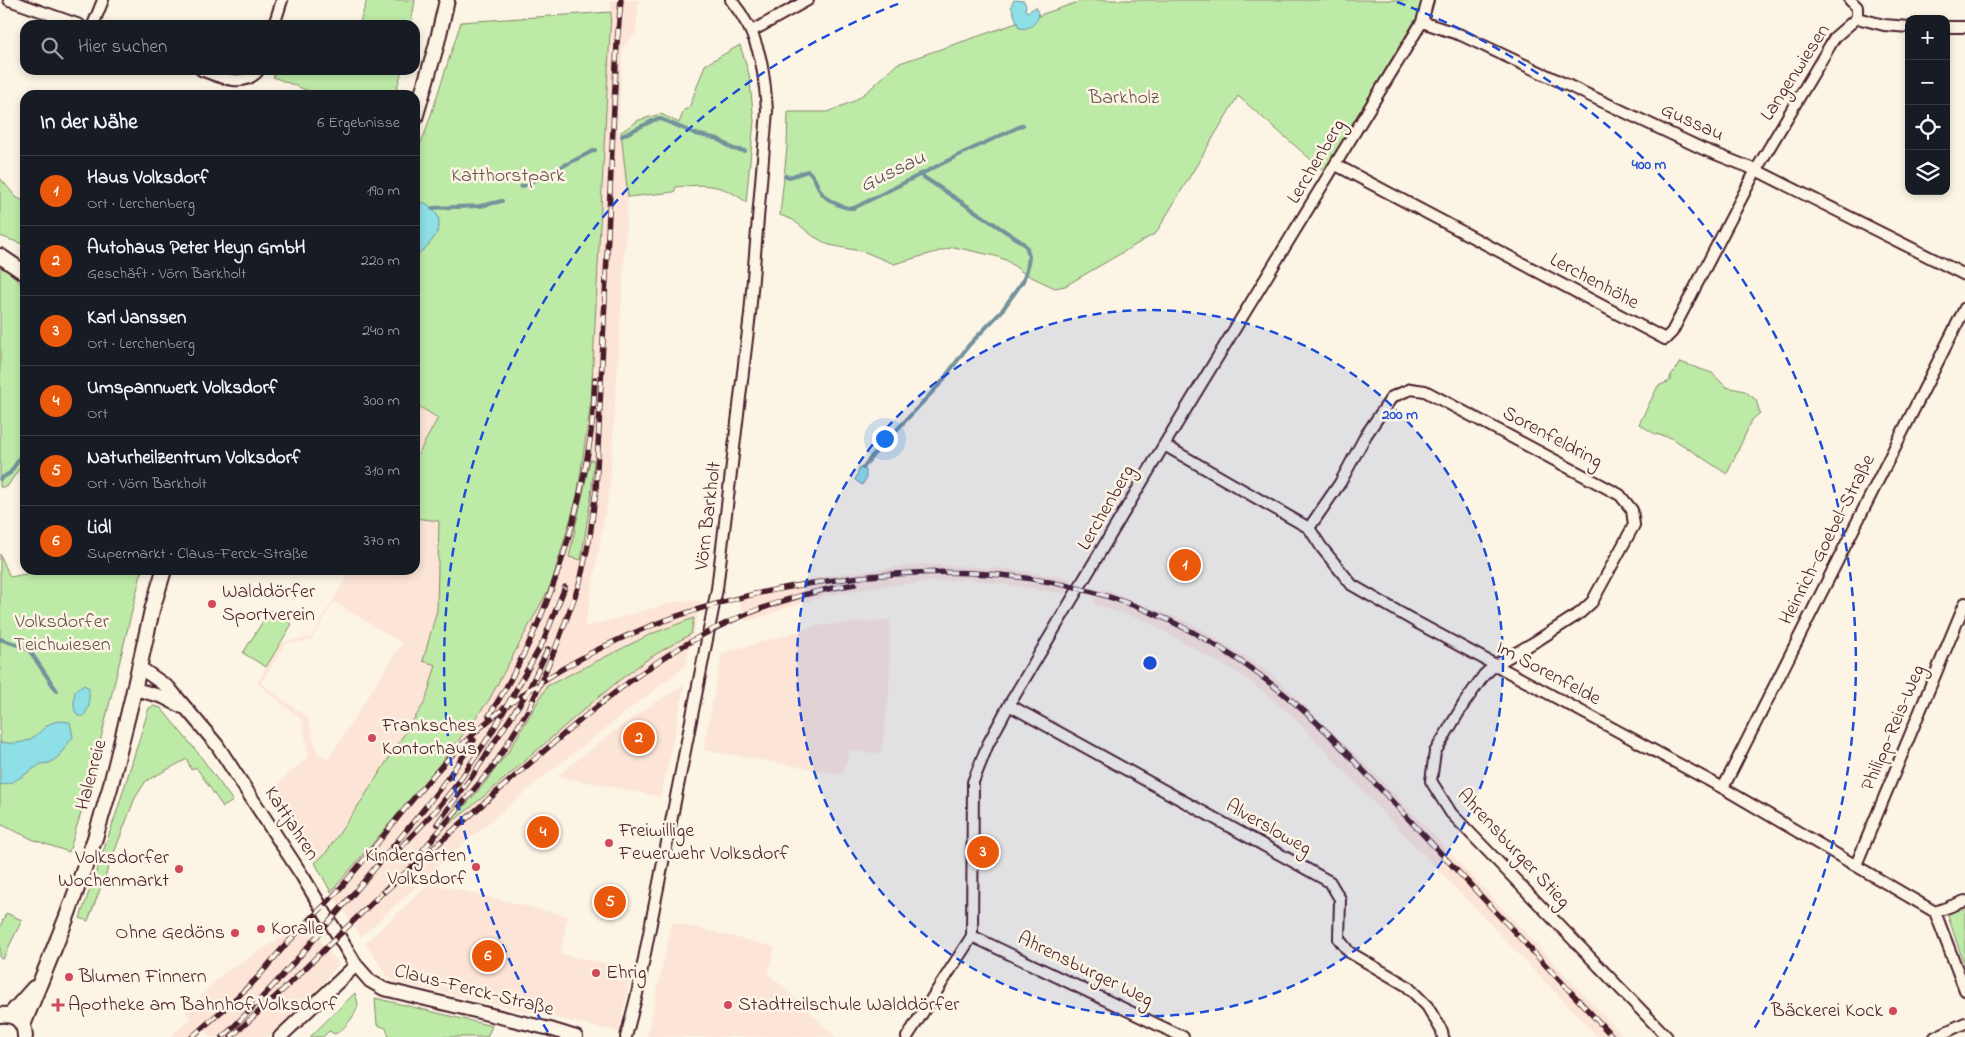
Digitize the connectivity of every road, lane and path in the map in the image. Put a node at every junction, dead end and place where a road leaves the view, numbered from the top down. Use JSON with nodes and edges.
{"nodes":[{"id":1,"x":9,"y":0,"type":"edge"},
{"id":2,"x":103,"y":0,"type":"edge"},
{"id":3,"x":282,"y":0,"type":"edge"},
{"id":4,"x":447,"y":0,"type":"edge"},
{"id":5,"x":731,"y":0,"type":"edge"},
{"id":6,"x":808,"y":0,"type":"edge"},
{"id":7,"x":1428,"y":0,"type":"edge"},
{"id":8,"x":1850,"y":0,"type":"edge"},
{"id":9,"x":1857,"y":18,"type":"junction"},
{"id":10,"x":66,"y":20,"type":"edge"},
{"id":11,"x":95,"y":20,"type":"edge"},
{"id":12,"x":276,"y":20,"type":"edge"},
{"id":13,"x":1422,"y":22,"type":"junction"},
{"id":14,"x":1905,"y":27,"type":"edge"},
{"id":15,"x":1965,"y":27,"type":"edge"},
{"id":16,"x":1950,"y":28,"type":"edge"},
{"id":17,"x":752,"y":31,"type":"junction"},
{"id":18,"x":215,"y":75,"type":"edge"},
{"id":19,"x":252,"y":75,"type":"edge"},
{"id":20,"x":420,"y":102,"type":"edge"},
{"id":21,"x":1336,"y":165,"type":"junction"},
{"id":22,"x":1756,"y":170,"type":"junction"},
{"id":23,"x":2,"y":257,"type":"edge"},
{"id":24,"x":20,"y":259,"type":"edge"},
{"id":25,"x":20,"y":270,"type":"edge"},
{"id":26,"x":1965,"y":275,"type":"edge"},
{"id":27,"x":1965,"y":308,"type":"edge"},
{"id":28,"x":1164,"y":446,"type":"junction"},
{"id":29,"x":1309,"y":528,"type":"junction"},
{"id":30,"x":162,"y":575,"type":"edge"},
{"id":31,"x":1965,"y":603,"type":"edge"},
{"id":32,"x":1496,"y":665,"type":"junction"},
{"id":33,"x":139,"y":667,"type":"junction"},
{"id":34,"x":134,"y":689,"type":"junction"},
{"id":35,"x":1009,"y":705,"type":"junction"},
{"id":36,"x":186,"y":709,"type":"junction"},
{"id":37,"x":1723,"y":788,"type":"junction"},
{"id":38,"x":1856,"y":866,"type":"junction"},
{"id":39,"x":1965,"y":901,"type":"edge"},
{"id":40,"x":1935,"y":912,"type":"junction"},
{"id":41,"x":972,"y":936,"type":"junction"},
{"id":42,"x":356,"y":965,"type":"junction"},
{"id":43,"x":38,"y":984,"type":"junction"},
{"id":44,"x":1965,"y":990,"type":"edge"},
{"id":45,"x":5,"y":1015,"type":"edge"},
{"id":46,"x":1965,"y":1023,"type":"edge"},
{"id":47,"x":24,"y":1031,"type":"edge"},
{"id":48,"x":280,"y":1037,"type":"edge"},
{"id":49,"x":576,"y":1037,"type":"edge"},
{"id":50,"x":626,"y":1037,"type":"edge"},
{"id":51,"x":907,"y":1037,"type":"edge"},
{"id":52,"x":1183,"y":1037,"type":"edge"},
{"id":53,"x":1443,"y":1037,"type":"edge"},
{"id":54,"x":1667,"y":1037,"type":"edge"},
{"id":55,"x":1935,"y":1037,"type":"edge"}],
"edges":[{"from":1,"to":10,"type":"street"},
{"from":2,"to":11,"type":"street"},
{"from":3,"to":12,"type":"street"},
{"from":4,"to":20,"type":"main road"},
{"from":5,"to":17,"type":"street","name":"Vörn Barkholt"},
{"from":6,"to":17,"type":"street"},
{"from":7,"to":13,"type":"street"},
{"from":8,"to":9,"type":"street"},
{"from":9,"to":14,"type":"street","name":"Langenwiesen"},
{"from":9,"to":22,"type":"street","name":"Langenwiesen"},
{"from":13,"to":21,"type":"street","name":"Lerchenberg"},
{"from":13,"to":22,"type":"street","name":"Gussau"},
{"from":15,"to":16,"type":"street"},
{"from":17,"to":50,"type":"street","name":"Vörn Barkholt"},
{"from":18,"to":19,"type":"street"},
{"from":21,"to":22,"type":"street","name":"Lerchenhöhe"},
{"from":21,"to":28,"type":"street","name":"Lerchenberg"},
{"from":22,"to":26,"type":"street","name":"Gussau"},
{"from":23,"to":24,"type":"main road"},
{"from":23,"to":25,"type":"main road"},
{"from":27,"to":37,"type":"street","name":"Heinrich-Goebel-Straße"},
{"from":28,"to":29,"type":"street","name":"Im Sorenfelde"},
{"from":28,"to":35,"type":"street","name":"Lerchenberg"},
{"from":29,"to":32,"type":"street","name":"Im Sorenfelde"},
{"from":29,"to":32,"type":"street","name":"Sorenfeldring"},
{"from":30,"to":33,"type":"main road","name":"Halenreie"},
{"from":31,"to":38,"type":"street","name":"Philipp-Reis-Weg"},
{"from":32,"to":37,"type":"street","name":"Im Sorenfelde"},
{"from":32,"to":54,"type":"street","name":"Ahrensburger Stieg"},
{"from":33,"to":34,"type":"main road","name":"Halenreie"},
{"from":33,"to":36,"type":"street","name":"Kattjahren"},
{"from":34,"to":36,"type":"street","name":"Kattjahren"},
{"from":34,"to":43,"type":"main road","name":"Halenreie"},
{"from":35,"to":41,"type":"street","name":"Lerchenberg"},
{"from":35,"to":53,"type":"street","name":"Alversloweg"},
{"from":36,"to":42,"type":"street","name":"Kattjahren"},
{"from":37,"to":38,"type":"street","name":"Im Sorenfelde"},
{"from":38,"to":40,"type":"street","name":"Im Sorenfelde"},
{"from":39,"to":40,"type":"street"},
{"from":40,"to":44,"type":"street"},
{"from":41,"to":51,"type":"street"},
{"from":41,"to":52,"type":"street","name":"Ahrensburger Weg"},
{"from":42,"to":48,"type":"street"},
{"from":42,"to":49,"type":"street","name":"Claus-Ferck-Straße"},
{"from":43,"to":45,"type":"main road","name":"Halenreie"},
{"from":43,"to":47,"type":"main road","name":"Halenreie"},
{"from":45,"to":47,"type":"main road"},
{"from":46,"to":55,"type":"street"}]}
